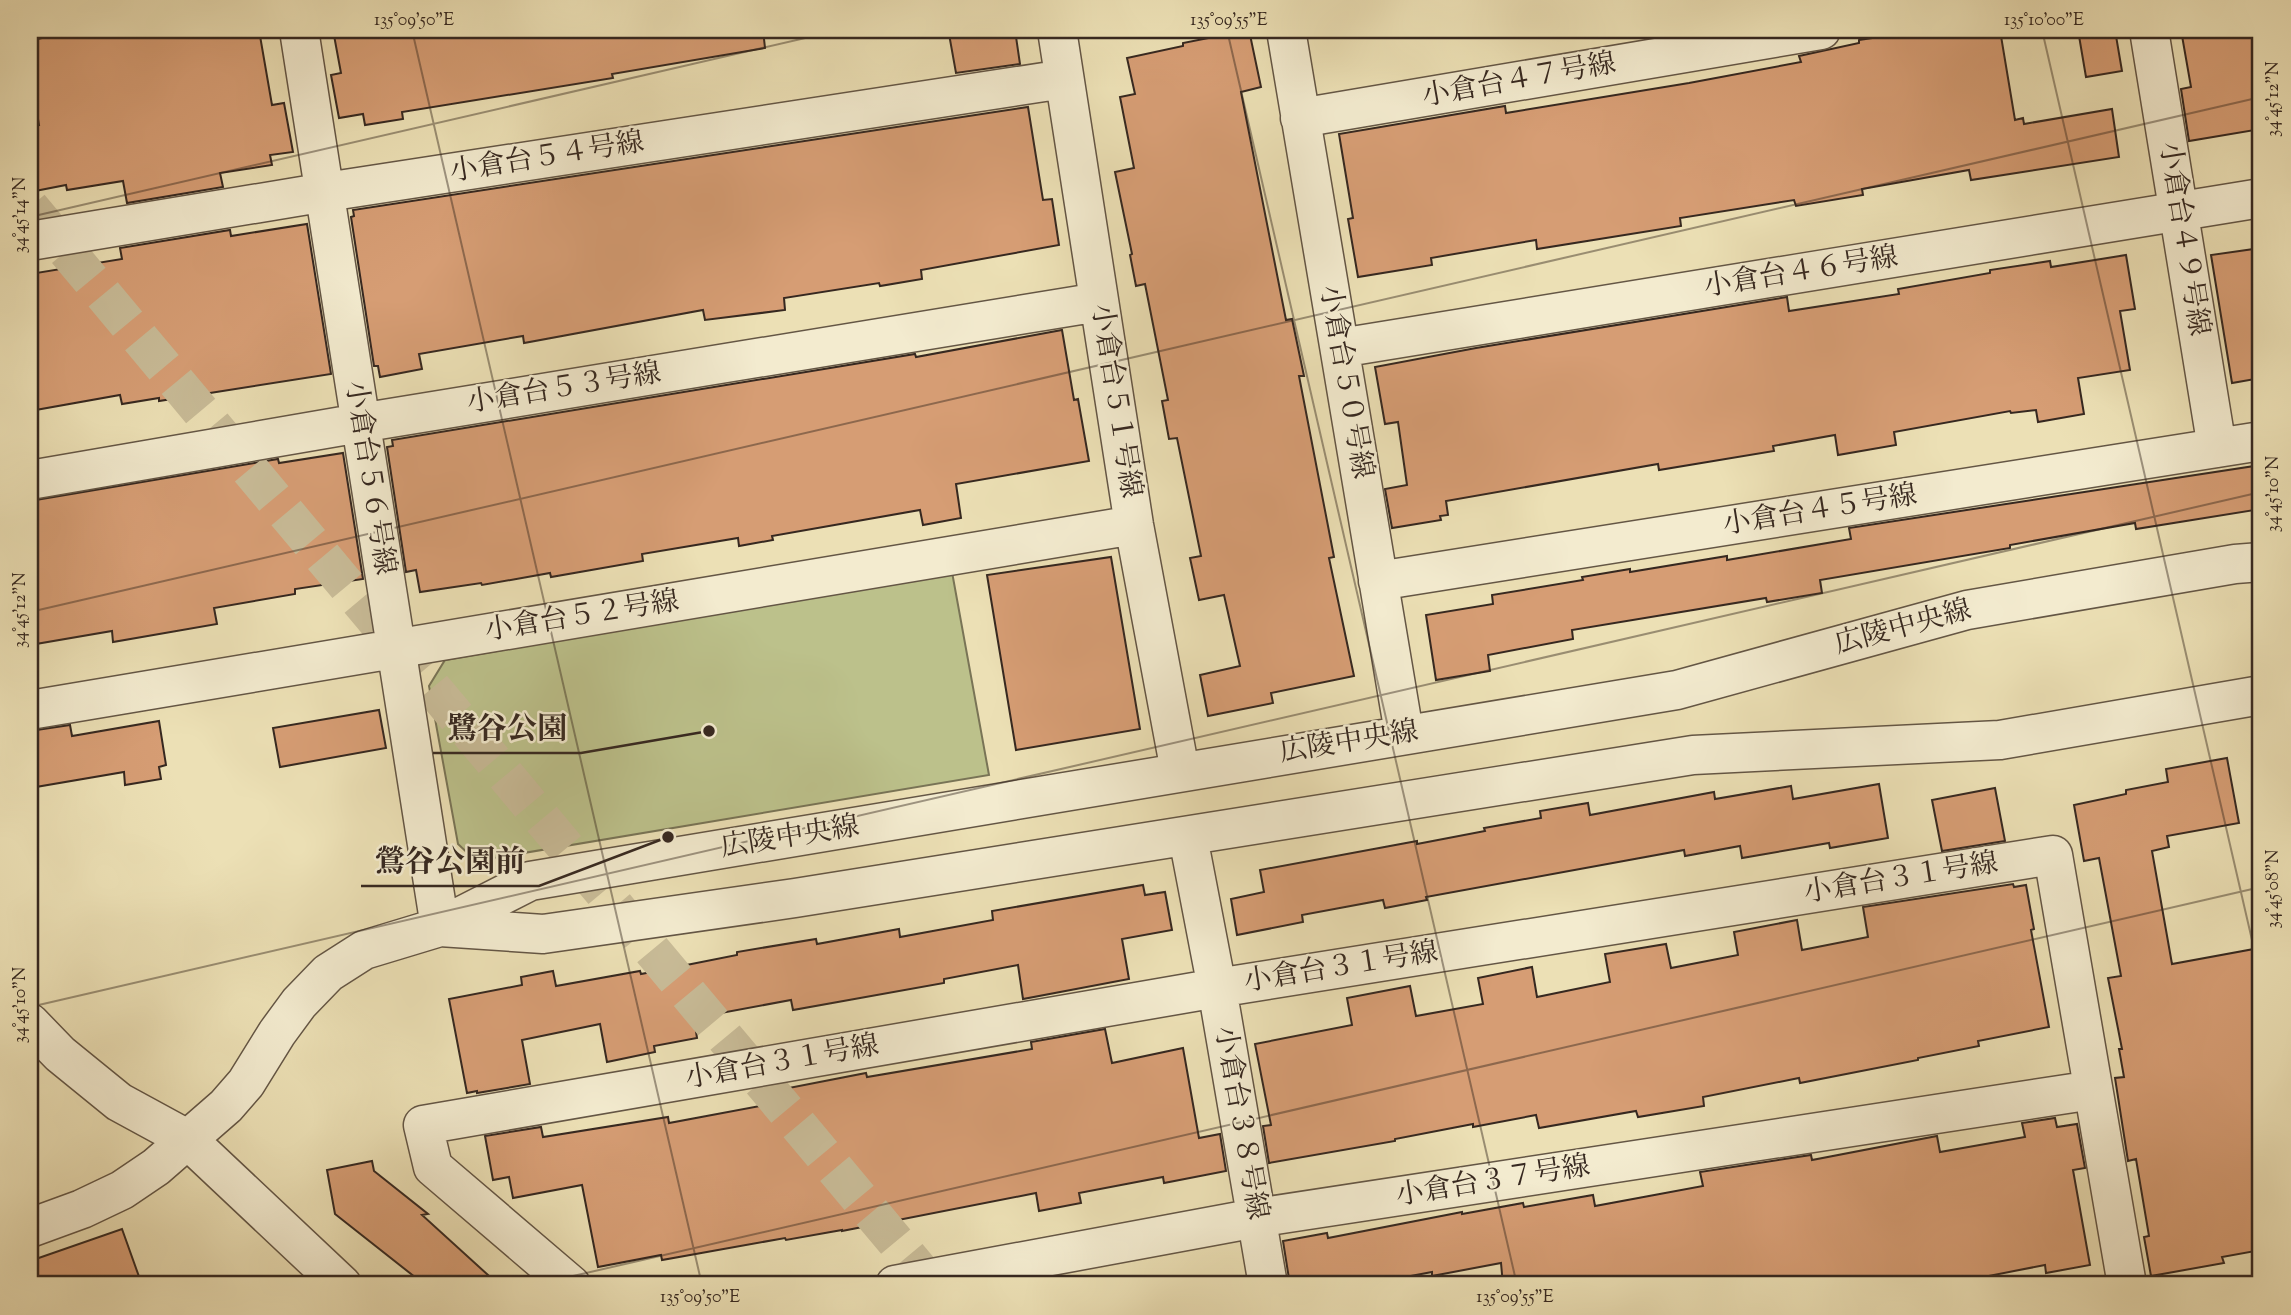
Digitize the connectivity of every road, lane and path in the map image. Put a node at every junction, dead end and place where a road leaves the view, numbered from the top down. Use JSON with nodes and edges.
{"nodes":[{"id":1,"x":299,"y":30,"type":"edge"},
{"id":2,"x":1056,"y":30,"type":"edge"},
{"id":3,"x":1286,"y":30,"type":"edge"},
{"id":4,"x":1821,"y":30,"type":"edge"},
{"id":5,"x":2149,"y":30,"type":"edge"},
{"id":6,"x":1064,"y":79,"type":"junction"},
{"id":7,"x":1300,"y":118,"type":"junction"},
{"id":8,"x":326,"y":192,"type":"junction"},
{"id":9,"x":2261,"y":198,"type":"edge"},
{"id":10,"x":2179,"y":212,"type":"junction"},
{"id":11,"x":30,"y":241,"type":"edge"},
{"id":12,"x":1099,"y":302,"type":"junction"},
{"id":13,"x":1340,"y":348,"type":"junction"},
{"id":14,"x":360,"y":423,"type":"junction"},
{"id":15,"x":2261,"y":441,"type":"edge"},
{"id":16,"x":2217,"y":448,"type":"junction"},
{"id":17,"x":30,"y":480,"type":"edge"},
{"id":18,"x":1134,"y":525,"type":"junction"},
{"id":19,"x":2261,"y":562,"type":"edge"},
{"id":20,"x":1378,"y":581,"type":"junction"},
{"id":21,"x":395,"y":648,"type":"junction"},
{"id":22,"x":2260,"y":700,"type":"edge"},
{"id":23,"x":30,"y":710,"type":"edge"},
{"id":24,"x":1404,"y":733,"type":"junction"},
{"id":25,"x":1180,"y":771,"type":"junction"},
{"id":26,"x":1188,"y":836,"type":"junction"},
{"id":27,"x":440,"y":927,"type":"junction"},
{"id":28,"x":1217,"y":988,"type":"junction"},
{"id":29,"x":30,"y":1023,"type":"edge"},
{"id":30,"x":2093,"y":1090,"type":"junction"},
{"id":31,"x":187,"y":1139,"type":"junction"},
{"id":32,"x":1256,"y":1218,"type":"junction"},
{"id":33,"x":30,"y":1228,"type":"edge"},
{"id":34,"x":342,"y":1285,"type":"edge"},
{"id":35,"x":571,"y":1285,"type":"edge"},
{"id":36,"x":895,"y":1285,"type":"edge"},
{"id":37,"x":1268,"y":1285,"type":"edge"},
{"id":38,"x":2127,"y":1285,"type":"edge"}],
"edges":[{"from":1,"to":8,"type":"street","name":"小倉台５６号線"},
{"from":2,"to":6,"type":"street","name":"小倉台５１号線"},
{"from":3,"to":7,"type":"street","name":"小倉台５０号線"},
{"from":4,"to":7,"type":"street","name":"小倉台４７号線"},
{"from":5,"to":10,"type":"street","name":"小倉台４９号線"},
{"from":6,"to":8,"type":"street","name":"小倉台５４号線"},
{"from":6,"to":12,"type":"street","name":"小倉台５１号線"},
{"from":7,"to":13,"type":"street","name":"小倉台５０号線"},
{"from":8,"to":11,"type":"street","name":"小倉台５４号線"},
{"from":8,"to":14,"type":"street","name":"小倉台５６号線"},
{"from":9,"to":10,"type":"street","name":"小倉台４６号線"},
{"from":10,"to":13,"type":"street","name":"小倉台４６号線"},
{"from":10,"to":16,"type":"street","name":"小倉台４９号線"},
{"from":12,"to":14,"type":"street","name":"小倉台５３号線"},
{"from":12,"to":18,"type":"street","name":"小倉台５１号線"},
{"from":13,"to":20,"type":"street","name":"小倉台５０号線"},
{"from":14,"to":17,"type":"street","name":"小倉台５３号線"},
{"from":14,"to":21,"type":"street","name":"小倉台５６号線"},
{"from":15,"to":16,"type":"street","name":"小倉台４５号線"},
{"from":16,"to":20,"type":"street","name":"小倉台４５号線"},
{"from":18,"to":21,"type":"street","name":"小倉台５２号線"},
{"from":18,"to":25,"type":"street","name":"小倉台５１号線"},
{"from":19,"to":24,"type":"street","name":"広陵中央線"},
{"from":20,"to":24,"type":"street","name":"小倉台５０号線"},
{"from":21,"to":23,"type":"street","name":"小倉台５２号線"},
{"from":21,"to":27,"type":"street","name":"小倉台５６号線"},
{"from":22,"to":26,"type":"street","name":"広陵中央線"},
{"from":24,"to":25,"type":"street","name":"広陵中央線"},
{"from":25,"to":27,"type":"street","name":"広陵中央線"},
{"from":26,"to":27,"type":"street","name":"広陵中央線"},
{"from":26,"to":28,"type":"street","name":"小倉台３８号線"},
{"from":27,"to":31,"type":"street","name":"広陵中央線"},
{"from":28,"to":30,"type":"street","name":"小倉台３１号線"},
{"from":28,"to":32,"type":"street","name":"小倉台３８号線"},
{"from":28,"to":35,"type":"street","name":"小倉台３１号線"},
{"from":29,"to":31,"type":"street"},
{"from":30,"to":32,"type":"street","name":"小倉台３７号線"},
{"from":30,"to":38,"type":"street","name":"小倉台３１号線"},
{"from":31,"to":33,"type":"street","name":"広陵中央線"},
{"from":31,"to":34,"type":"street"},
{"from":32,"to":36,"type":"street","name":"小倉台３７号線"},
{"from":32,"to":37,"type":"street","name":"小倉台３８号線"}]}
